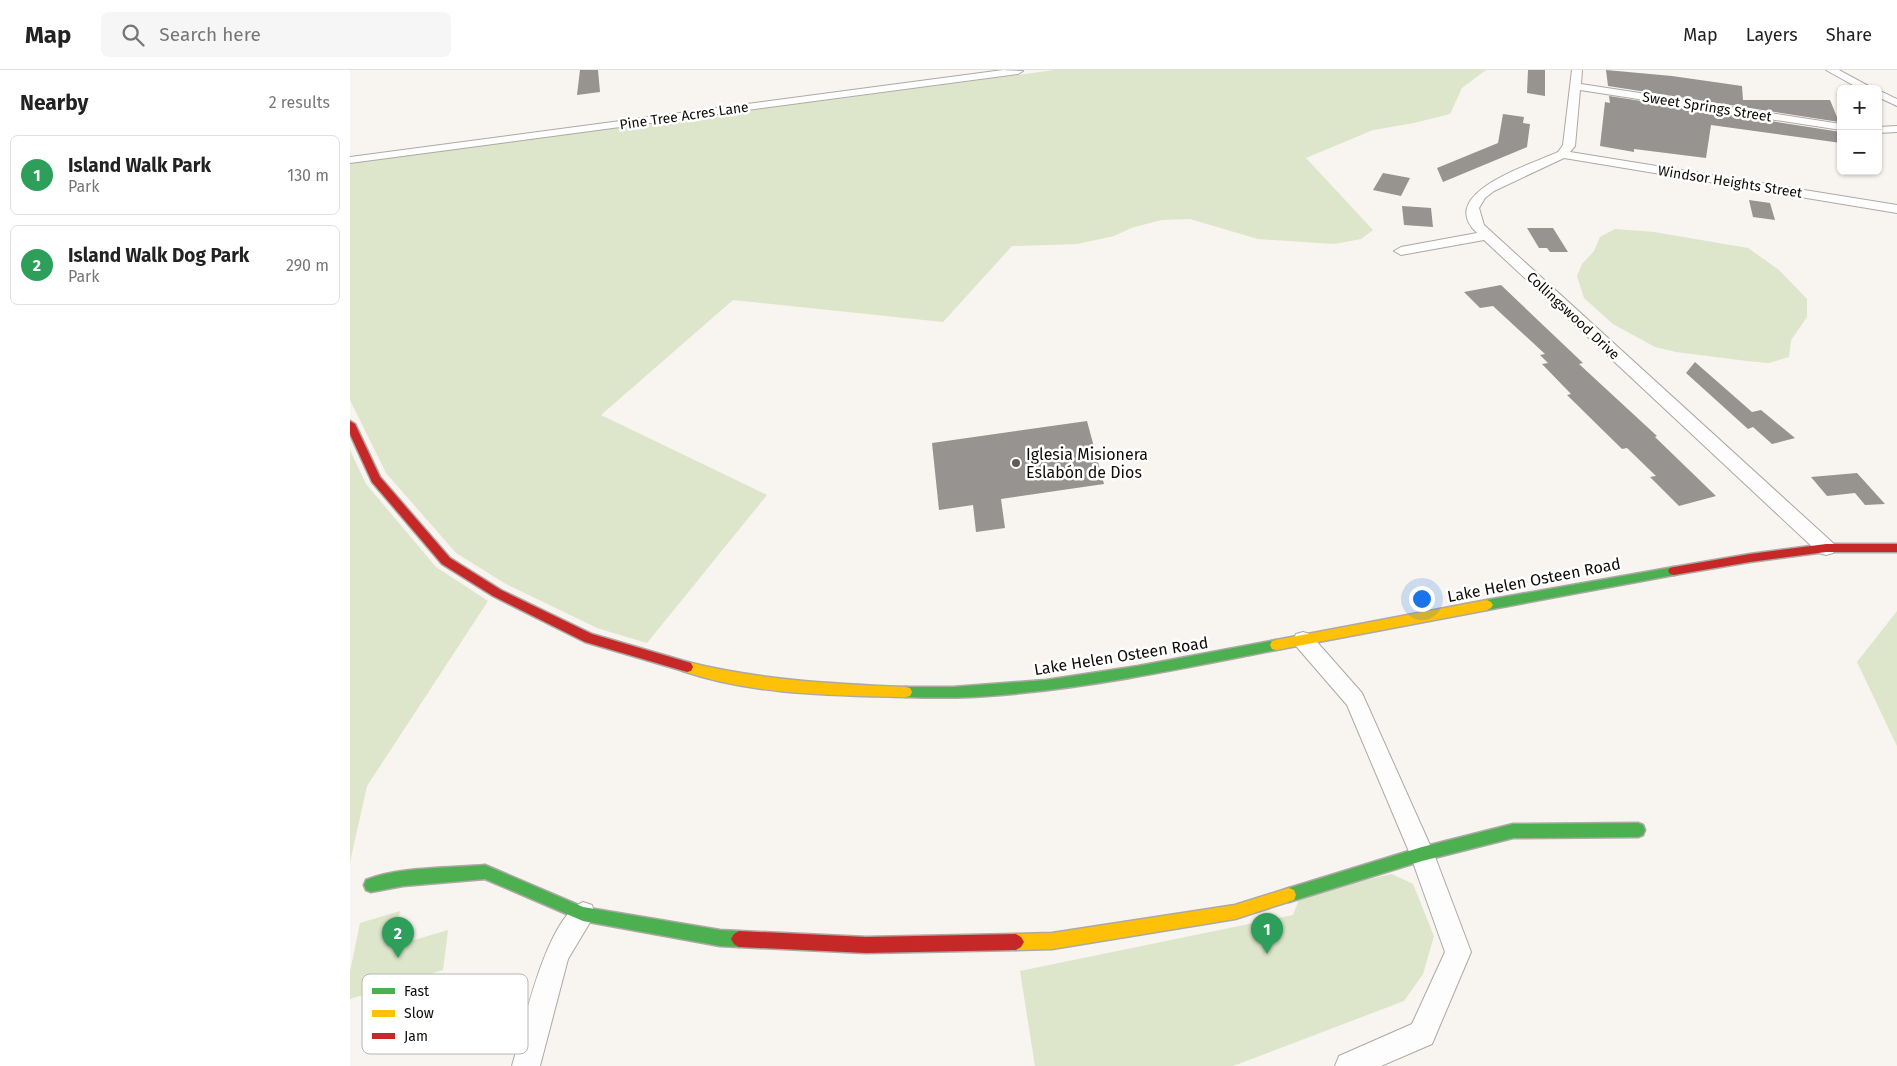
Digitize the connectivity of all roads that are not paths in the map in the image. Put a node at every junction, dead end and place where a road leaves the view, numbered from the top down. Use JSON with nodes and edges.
{"nodes":[{"id":1,"x":1577,"y":70,"type":"edge"},
{"id":2,"x":1831,"y":70,"type":"edge"},
{"id":3,"x":1018,"y":72,"type":"dead end"},
{"id":4,"x":1861,"y":85,"type":"edge"},
{"id":5,"x":1574,"y":86,"type":"junction"},
{"id":6,"x":1882,"y":95,"type":"edge"},
{"id":7,"x":1897,"y":102,"type":"edge"},
{"id":8,"x":1837,"y":126,"type":"edge"},
{"id":9,"x":1897,"y":129,"type":"edge"},
{"id":10,"x":1882,"y":130,"type":"edge"},
{"id":11,"x":1562,"y":154,"type":"junction"},
{"id":12,"x":350,"y":160,"type":"edge"},
{"id":13,"x":1897,"y":209,"type":"edge"},
{"id":14,"x":1486,"y":236,"type":"junction"},
{"id":15,"x":1401,"y":251,"type":"dead end"},
{"id":16,"x":350,"y":424,"type":"edge"},
{"id":17,"x":1826,"y":548,"type":"junction"},
{"id":18,"x":1897,"y":548,"type":"edge"},
{"id":19,"x":1303,"y":640,"type":"junction"},
{"id":20,"x":1638,"y":830,"type":"dead end"},
{"id":21,"x":1422,"y":854,"type":"junction"},
{"id":22,"x":371,"y":885,"type":"dead end"},
{"id":23,"x":583,"y":914,"type":"junction"},
{"id":24,"x":526,"y":1066,"type":"edge"},
{"id":25,"x":1349,"y":1066,"type":"edge"}],
"edges":[{"from":1,"to":5,"type":"street"},
{"from":2,"to":4,"type":"street"},
{"from":3,"to":12,"type":"street","name":"Pine Tree Acres Lane"},
{"from":5,"to":8,"type":"street","name":"Sweet Springs Street"},
{"from":5,"to":11,"type":"street"},
{"from":6,"to":7,"type":"street"},
{"from":9,"to":10,"type":"street"},
{"from":11,"to":13,"type":"street","name":"Windsor Heights Street"},
{"from":11,"to":14,"type":"street","name":"Collingswood Drive"},
{"from":14,"to":15,"type":"street"},
{"from":14,"to":17,"type":"street","name":"Collingswood Drive"},
{"from":16,"to":19,"type":"street","name":"Lake Helen Osteen Road"},
{"from":17,"to":18,"type":"street","name":"Lake Helen Osteen Road"},
{"from":17,"to":19,"type":"street","name":"Lake Helen Osteen Road"},
{"from":19,"to":21,"type":"street"},
{"from":20,"to":21,"type":"street"},
{"from":21,"to":23,"type":"street"},
{"from":21,"to":25,"type":"street"},
{"from":22,"to":23,"type":"street"},
{"from":23,"to":24,"type":"street"}]}
